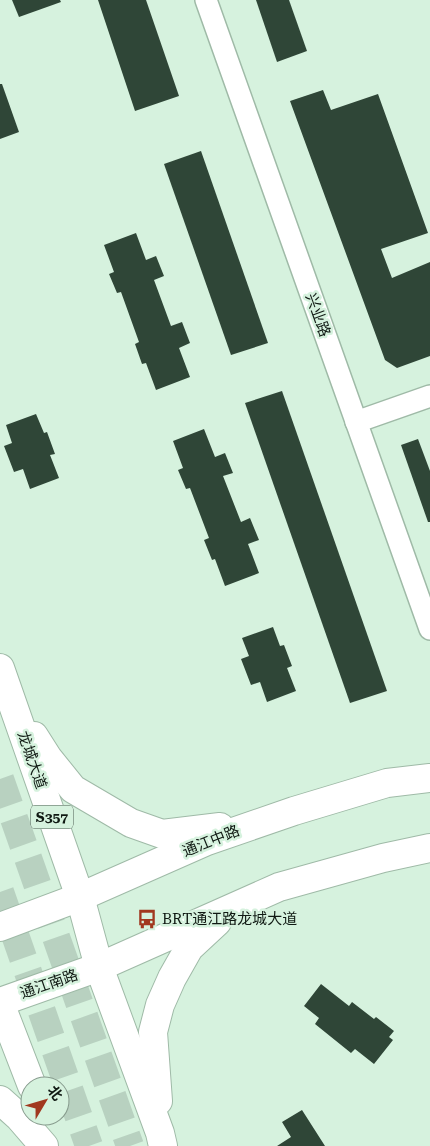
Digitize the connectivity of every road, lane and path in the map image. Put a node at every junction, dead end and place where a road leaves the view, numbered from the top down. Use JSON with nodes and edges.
{"nodes":[{"id":1,"x":206,"y":0,"type":"edge"},
{"id":2,"x":430,"y":396,"type":"edge"},
{"id":3,"x":356,"y":422,"type":"junction"},
{"id":4,"x":430,"y":629,"type":"edge"},
{"id":5,"x":0,"y":668,"type":"edge"},
{"id":6,"x":14,"y":707,"type":"junction"},
{"id":7,"x":430,"y":778,"type":"edge"},
{"id":8,"x":294,"y":811,"type":"junction"},
{"id":9,"x":430,"y":848,"type":"edge"},
{"id":10,"x":80,"y":897,"type":"junction"},
{"id":11,"x":249,"y":900,"type":"junction"},
{"id":12,"x":0,"y":927,"type":"edge"},
{"id":13,"x":99,"y":967,"type":"junction"},
{"id":14,"x":0,"y":1002,"type":"edge"},
{"id":15,"x":28,"y":1076,"type":"edge"},
{"id":16,"x":0,"y":1100,"type":"edge"},
{"id":17,"x":47,"y":1126,"type":"edge"},
{"id":18,"x":162,"y":1139,"type":"edge"},
{"id":19,"x":44,"y":1146,"type":"edge"},
{"id":20,"x":54,"y":1146,"type":"edge"}],
"edges":[{"from":1,"to":3,"type":"street","name":"兴业路"},
{"from":2,"to":3,"type":"street"},
{"from":3,"to":4,"type":"street","name":"兴业路"},
{"from":5,"to":6,"type":"main road","name":"龙城大道","number":"S357"},
{"from":6,"to":8,"type":"main road"},
{"from":6,"to":10,"type":"main road","name":"龙城大道","number":"S357"},
{"from":7,"to":8,"type":"main road","name":"通江中路"},
{"from":8,"to":10,"type":"main road","name":"通江中路"},
{"from":9,"to":11,"type":"main road"},
{"from":10,"to":12,"type":"main road","name":"通江中路"},
{"from":10,"to":13,"type":"main road","name":"龙城大道","number":"S357"},
{"from":11,"to":13,"type":"main road"},
{"from":11,"to":18,"type":"main road"},
{"from":13,"to":14,"type":"main road","name":"通江南路"},
{"from":13,"to":18,"type":"main road","number":"S357"},
{"from":14,"to":15,"type":"main road"},
{"from":16,"to":19,"type":"main road"},
{"from":17,"to":20,"type":"main road"}]}
